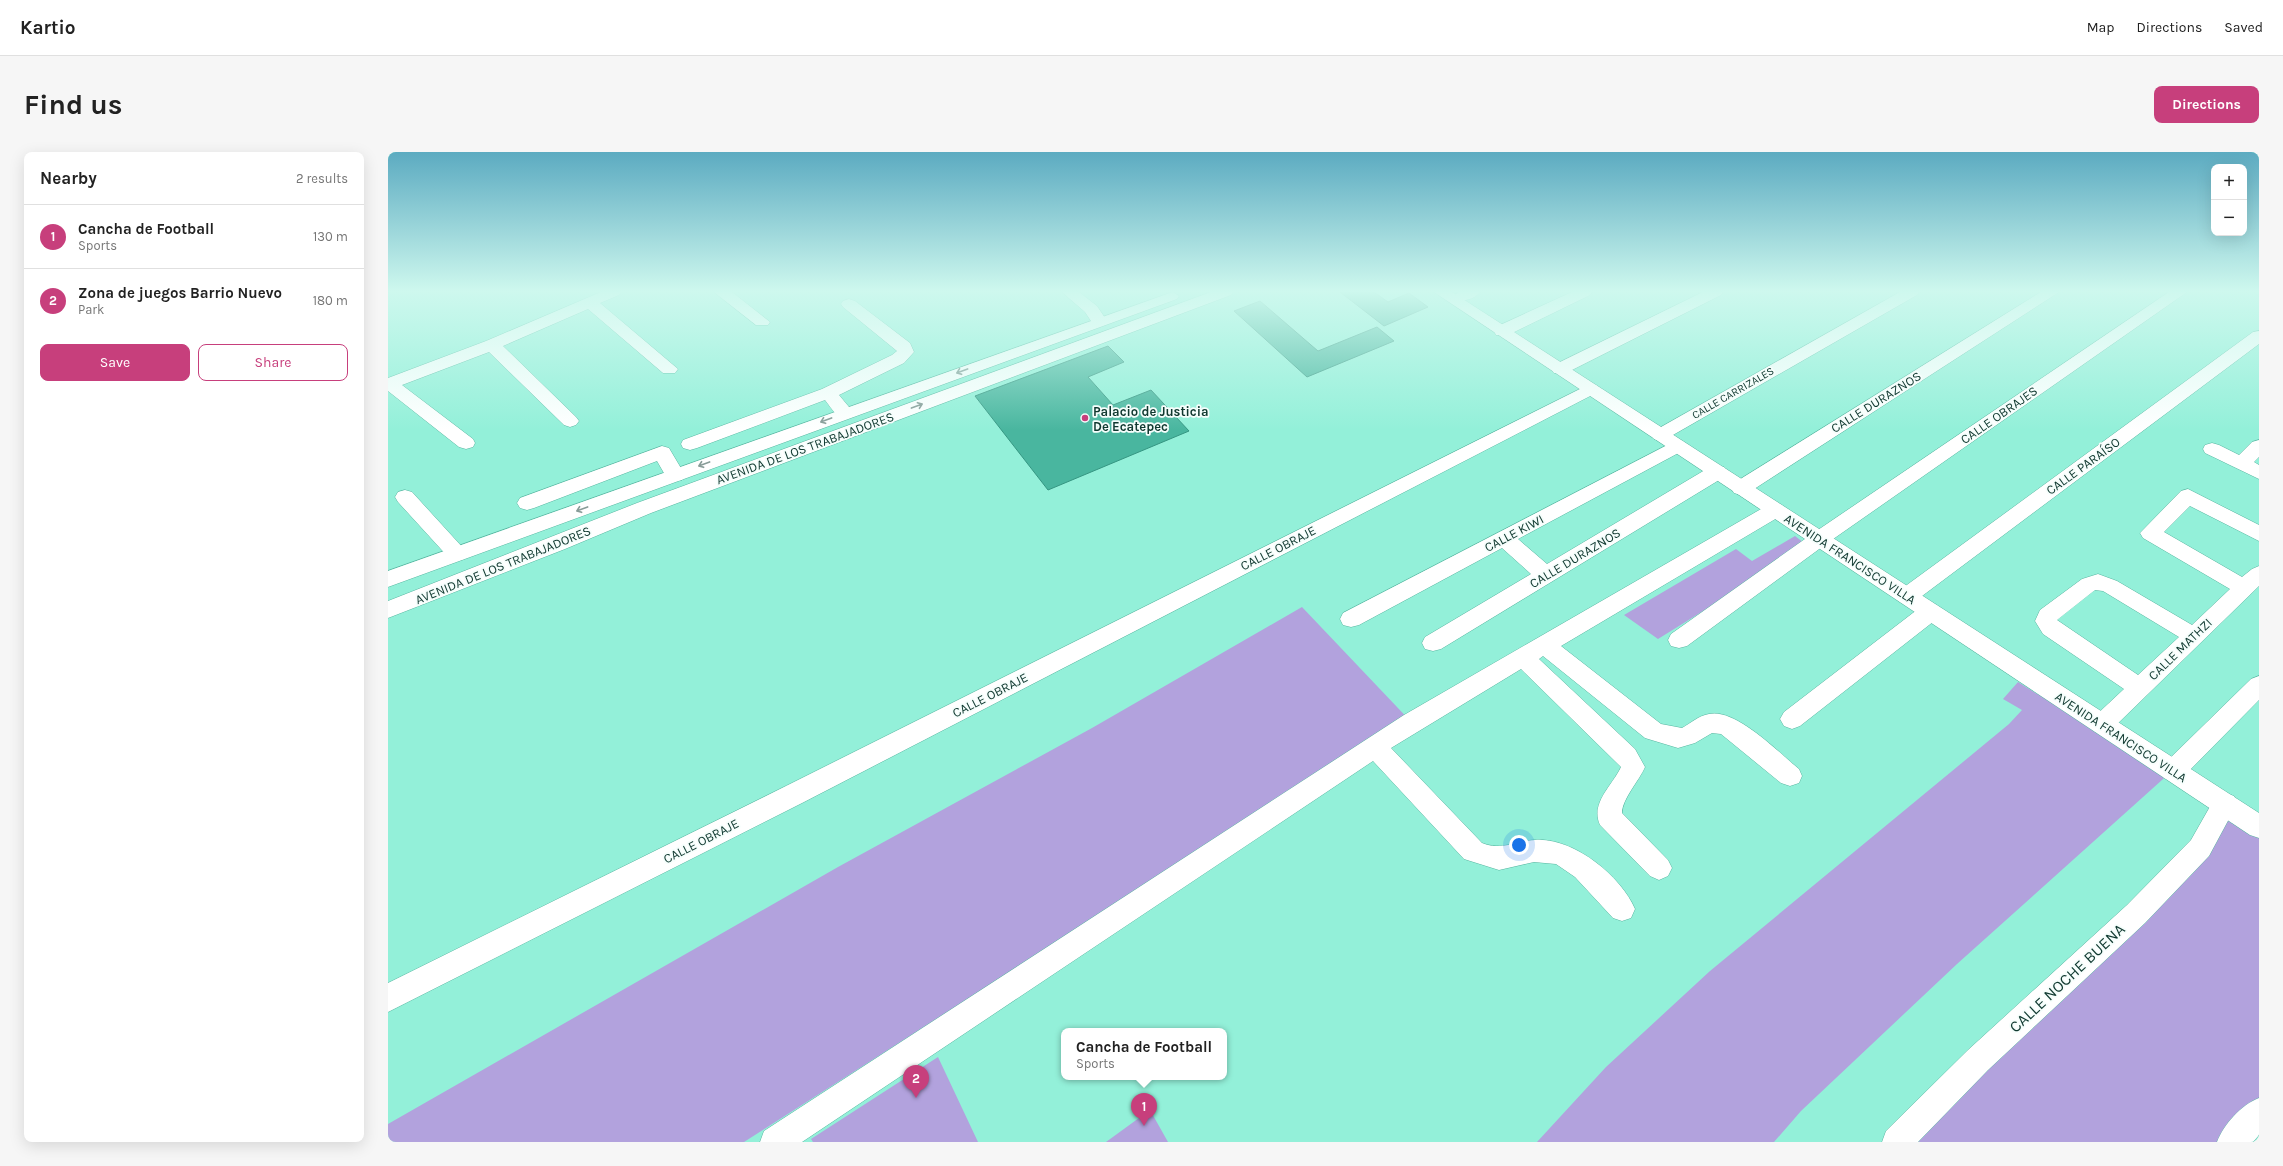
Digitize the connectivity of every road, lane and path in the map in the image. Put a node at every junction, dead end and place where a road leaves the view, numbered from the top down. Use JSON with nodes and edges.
{"nodes":[{"id":1,"x":505,"y":338,"type":"edge"},
{"id":2,"x":632,"y":338,"type":"edge"},
{"id":3,"x":893,"y":338,"type":"edge"},
{"id":4,"x":1052,"y":338,"type":"edge"},
{"id":5,"x":1100,"y":338,"type":"edge"},
{"id":6,"x":1513,"y":338,"type":"edge"},
{"id":7,"x":1622,"y":338,"type":"edge"},
{"id":8,"x":1835,"y":338,"type":"edge"},
{"id":9,"x":1978,"y":338,"type":"edge"},
{"id":10,"x":2112,"y":338,"type":"edge"},
{"id":11,"x":2256,"y":338,"type":"edge"},
{"id":12,"x":492,"y":344,"type":"junction"},
{"id":13,"x":669,"y":369,"type":"dead end"},
{"id":14,"x":1560,"y":369,"type":"junction"},
{"id":15,"x":389,"y":384,"type":"edge"},
{"id":16,"x":1590,"y":389,"type":"junction"},
{"id":17,"x":828,"y":393,"type":"junction"},
{"id":18,"x":845,"y":413,"type":"junction"},
{"id":19,"x":570,"y":421,"type":"dead end"},
{"id":20,"x":1668,"y":440,"type":"junction"},
{"id":21,"x":466,"y":443,"type":"dead end"},
{"id":22,"x":690,"y":444,"type":"dead end"},
{"id":23,"x":2259,"y":446,"type":"edge"},
{"id":24,"x":2212,"y":449,"type":"dead end"},
{"id":25,"x":2241,"y":464,"type":"junction"},
{"id":26,"x":1717,"y":472,"type":"junction"},
{"id":27,"x":2259,"y":473,"type":"edge"},
{"id":28,"x":676,"y":475,"type":"junction"},
{"id":29,"x":1741,"y":488,"type":"junction"},
{"id":30,"x":405,"y":497,"type":"dead end"},
{"id":31,"x":527,"y":503,"type":"dead end"},
{"id":32,"x":644,"y":508,"type":"junction"},
{"id":33,"x":1775,"y":510,"type":"junction"},
{"id":34,"x":2259,"y":534,"type":"edge"},
{"id":35,"x":1503,"y":538,"type":"junction"},
{"id":36,"x":1819,"y":539,"type":"junction"},
{"id":37,"x":457,"y":554,"type":"junction"},
{"id":38,"x":1546,"y":575,"type":"junction"},
{"id":39,"x":388,"y":579,"type":"edge"},
{"id":40,"x":2252,"y":581,"type":"edge"},
{"id":41,"x":388,"y":592,"type":"edge"},
{"id":42,"x":1906,"y":596,"type":"junction"},
{"id":43,"x":388,"y":610,"type":"edge"},
{"id":44,"x":1930,"y":612,"type":"junction"},
{"id":45,"x":1351,"y":620,"type":"dead end"},
{"id":46,"x":2194,"y":636,"type":"junction"},
{"id":47,"x":1679,"y":640,"type":"dead end"},
{"id":48,"x":1433,"y":643,"type":"dead end"},
{"id":49,"x":1534,"y":651,"type":"junction"},
{"id":50,"x":2259,"y":685,"type":"edge"},
{"id":51,"x":2140,"y":688,"type":"junction"},
{"id":52,"x":1792,"y":719,"type":"dead end"},
{"id":53,"x":2102,"y":724,"type":"junction"},
{"id":54,"x":1375,"y":747,"type":"junction"},
{"id":55,"x":2173,"y":770,"type":"junction"},
{"id":56,"x":1790,"y":776,"type":"dead end"},
{"id":57,"x":2225,"y":804,"type":"junction"},
{"id":58,"x":2259,"y":826,"type":"edge"},
{"id":59,"x":1659,"y":868,"type":"dead end"},
{"id":60,"x":1622,"y":909,"type":"dead end"},
{"id":61,"x":388,"y":998,"type":"edge"},
{"id":62,"x":2259,"y":1113,"type":"edge"},
{"id":63,"x":786,"y":1139,"type":"edge"},
{"id":64,"x":1897,"y":1142,"type":"edge"},
{"id":65,"x":2232,"y":1142,"type":"edge"}],
"edges":[{"from":1,"to":12,"type":"street"},
{"from":2,"to":13,"type":"street"},
{"from":3,"to":17,"type":"street"},
{"from":4,"to":18,"type":"street","name":"AVENIDA DE LOS TRABAJADORES","one_way":true},
{"from":32,"to":5,"type":"street","name":"AVENIDA DE LOS TRABAJADORES","one_way":true},
{"from":6,"to":14,"type":"street","name":"AVENIDA FRANCISCO VILLA"},
{"from":7,"to":14,"type":"street"},
{"from":8,"to":20,"type":"street","name":"CALLE CARRIZALES"},
{"from":9,"to":29,"type":"street","name":"CALLE DURAZNOS"},
{"from":10,"to":36,"type":"street","name":"CALLE OBRAJES"},
{"from":11,"to":42,"type":"street","name":"CALLE PARAÍSO"},
{"from":12,"to":15,"type":"street"},
{"from":12,"to":19,"type":"street"},
{"from":14,"to":16,"type":"street","name":"AVENIDA FRANCISCO VILLA"},
{"from":15,"to":21,"type":"street"},
{"from":16,"to":20,"type":"street","name":"AVENIDA FRANCISCO VILLA"},
{"from":16,"to":61,"type":"street","name":"CALLE OBRAJE"},
{"from":17,"to":18,"type":"street"},
{"from":17,"to":22,"type":"street"},
{"from":18,"to":28,"type":"street","name":"AVENIDA DE LOS TRABAJADORES","one_way":true},
{"from":20,"to":26,"type":"street","name":"AVENIDA FRANCISCO VILLA"},
{"from":20,"to":35,"type":"street","name":"CALLE KIWI"},
{"from":23,"to":25,"type":"street"},
{"from":24,"to":25,"type":"street"},
{"from":25,"to":27,"type":"street"},
{"from":26,"to":29,"type":"street","name":"AVENIDA FRANCISCO VILLA"},
{"from":26,"to":38,"type":"street","name":"CALLE DURAZNOS"},
{"from":28,"to":31,"type":"street"},
{"from":28,"to":37,"type":"street","name":"AVENIDA DE LOS TRABAJADORES","one_way":true},
{"from":29,"to":33,"type":"street","name":"AVENIDA FRANCISCO VILLA"},
{"from":30,"to":37,"type":"street"},
{"from":32,"to":41,"type":"street"},
{"from":32,"to":43,"type":"street","name":"AVENIDA DE LOS TRABAJADORES"},
{"from":33,"to":36,"type":"street","name":"AVENIDA FRANCISCO VILLA"},
{"from":33,"to":49,"type":"street"},
{"from":34,"to":40,"type":"street"},
{"from":35,"to":38,"type":"street"},
{"from":35,"to":45,"type":"street","name":"CALLE KIWI"},
{"from":36,"to":42,"type":"street","name":"AVENIDA FRANCISCO VILLA"},
{"from":36,"to":47,"type":"street","name":"CALLE OBRAJES"},
{"from":37,"to":39,"type":"street","name":"AVENIDA DE LOS TRABAJADORES"},
{"from":38,"to":48,"type":"street","name":"CALLE DURAZNOS"},
{"from":40,"to":46,"type":"street","name":"CALLE MATHZI"},
{"from":42,"to":44,"type":"street","name":"AVENIDA FRANCISCO VILLA"},
{"from":44,"to":52,"type":"street"},
{"from":44,"to":53,"type":"street","name":"AVENIDA FRANCISCO VILLA"},
{"from":46,"to":51,"type":"street","name":"CALLE MATHZI"},
{"from":46,"to":51,"type":"street"},
{"from":49,"to":54,"type":"street"},
{"from":49,"to":56,"type":"street"},
{"from":49,"to":59,"type":"street"},
{"from":50,"to":55,"type":"street"},
{"from":51,"to":53,"type":"street","name":"CALLE MATHZI"},
{"from":53,"to":55,"type":"street","name":"AVENIDA FRANCISCO VILLA"},
{"from":54,"to":60,"type":"street"},
{"from":54,"to":63,"type":"street"},
{"from":55,"to":57,"type":"street","name":"AVENIDA FRANCISCO VILLA"},
{"from":57,"to":58,"type":"street","name":"AVENIDA FRANCISCO VILLA"},
{"from":57,"to":64,"type":"street","name":"CALLE NOCHE BUENA"},
{"from":62,"to":65,"type":"street"}]}
